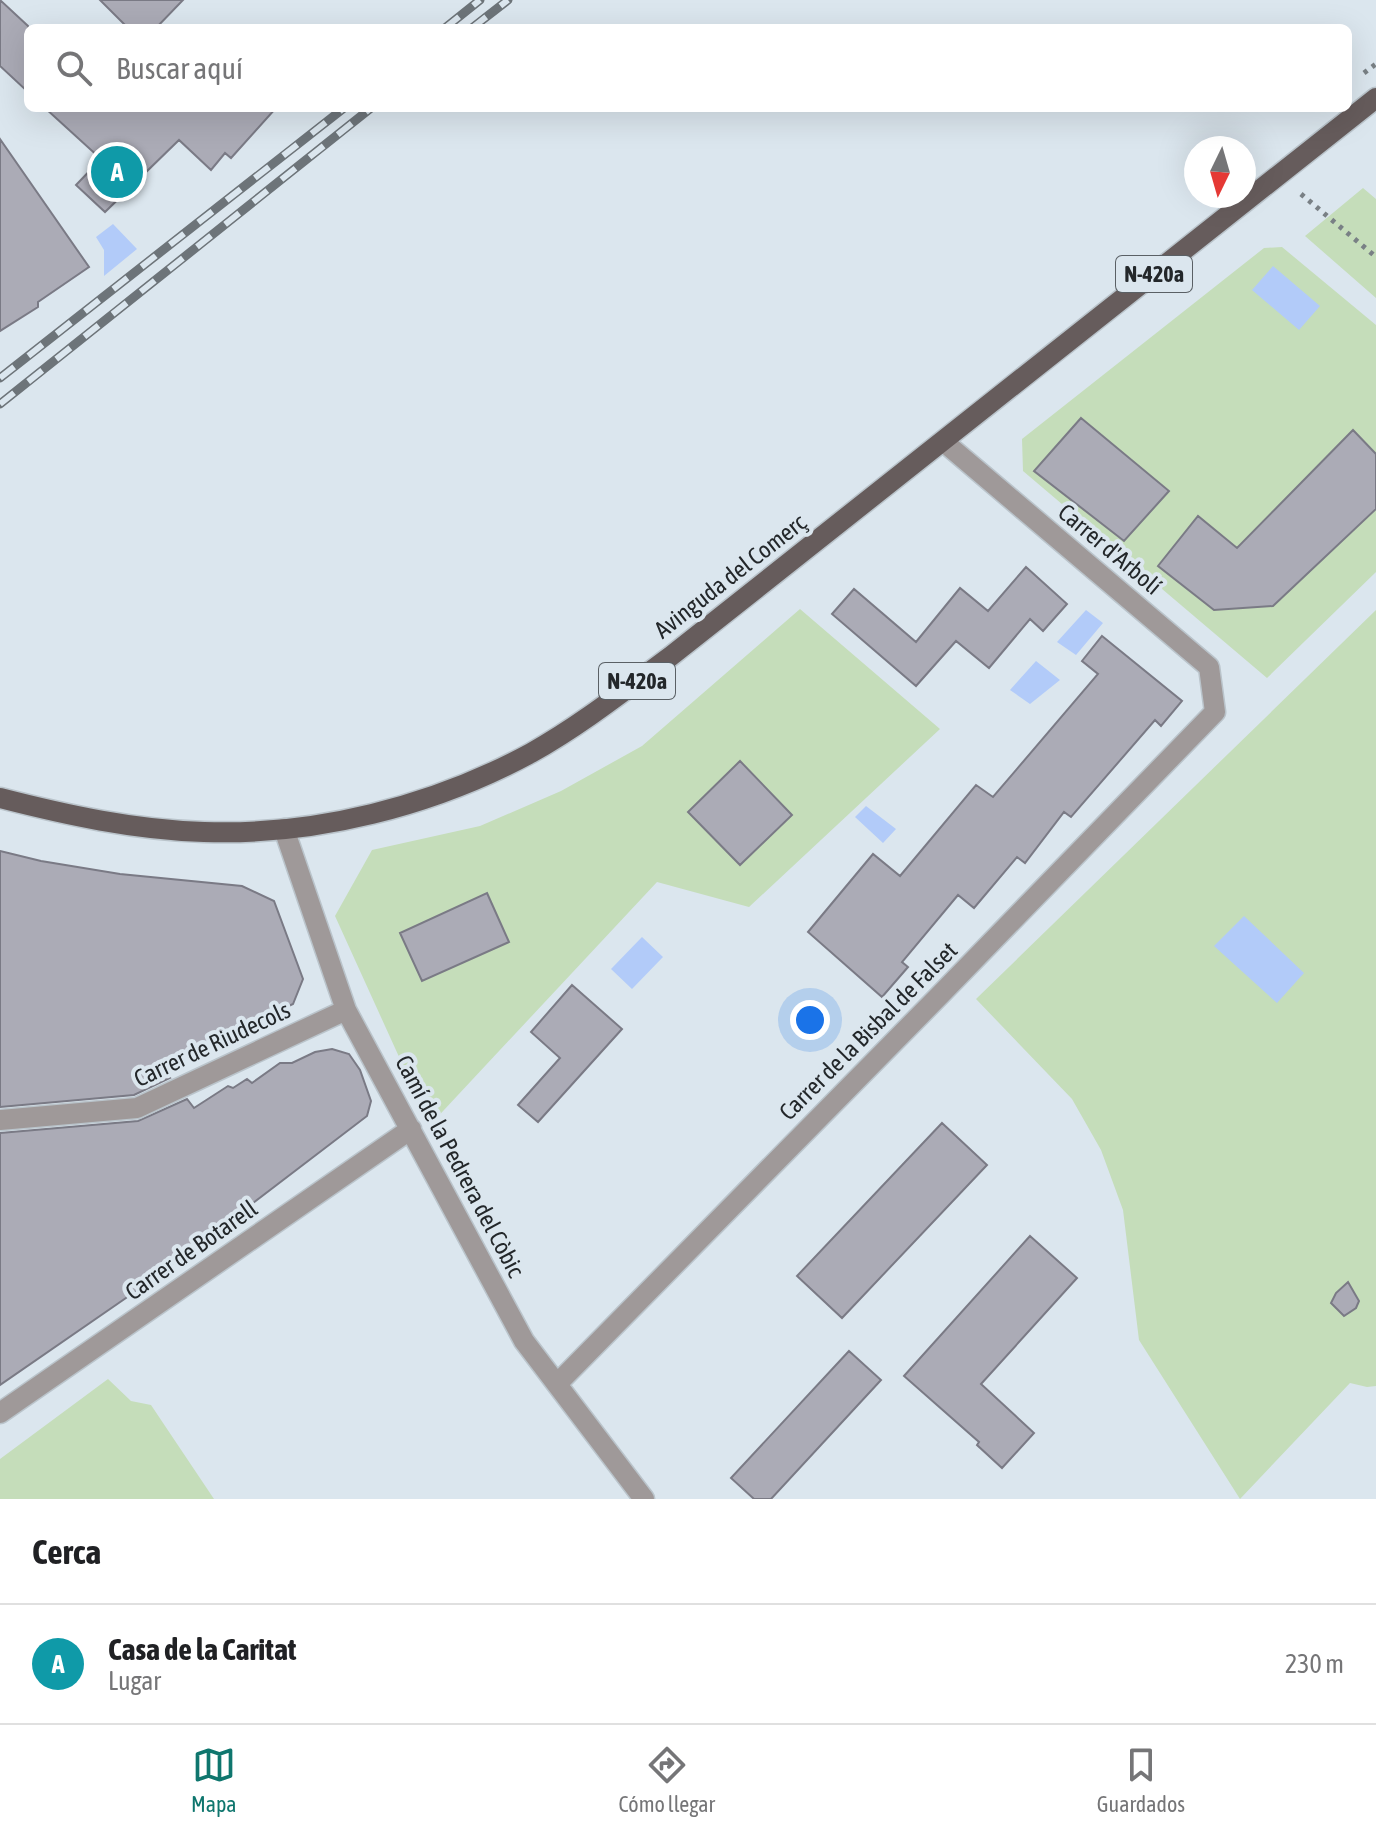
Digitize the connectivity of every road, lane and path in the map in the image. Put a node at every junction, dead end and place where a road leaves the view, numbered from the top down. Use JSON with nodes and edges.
{"nodes":[{"id":1,"x":1372,"y":108,"type":"edge"},
{"id":2,"x":1301,"y":194,"type":"dead end"},
{"id":3,"x":1376,"y":257,"type":"edge"},
{"id":4,"x":944,"y":442,"type":"junction"},
{"id":5,"x":1215,"y":712,"type":"joint"},
{"id":6,"x":3,"y":800,"type":"edge"},
{"id":7,"x":284,"y":829,"type":"junction"},
{"id":8,"x":346,"y":1010,"type":"junction"},
{"id":9,"x":0,"y":1120,"type":"edge"},
{"id":10,"x":411,"y":1129,"type":"junction"},
{"id":11,"x":557,"y":1384,"type":"junction"},
{"id":12,"x":0,"y":1413,"type":"edge"},
{"id":13,"x":644,"y":1499,"type":"edge"}],
"edges":[{"from":1,"to":4,"type":"main road","name":"Avinguda del Comerç","number":"N-420a"},
{"from":2,"to":3,"type":"path"},
{"from":4,"to":5,"type":"street","name":"Carrer d'Arbolí"},
{"from":4,"to":7,"type":"main road","name":"Avinguda del Comerç","number":"N-420a"},
{"from":5,"to":11,"type":"street","name":"Carrer de la Bisbal de Falset"},
{"from":6,"to":7,"type":"main road","name":"Avinguda del Comerç","number":"N-420a"},
{"from":7,"to":8,"type":"street","name":"Camí de la Pedrera del Còbic"},
{"from":8,"to":9,"type":"street","name":"Carrer de Riudecols"},
{"from":8,"to":10,"type":"street","name":"Camí de la Pedrera del Còbic"},
{"from":10,"to":11,"type":"street","name":"Camí de la Pedrera del Còbic"},
{"from":10,"to":12,"type":"street","name":"Carrer de Botarell"},
{"from":11,"to":13,"type":"street","name":"Camí de la Pedrera del Còbic"}]}
